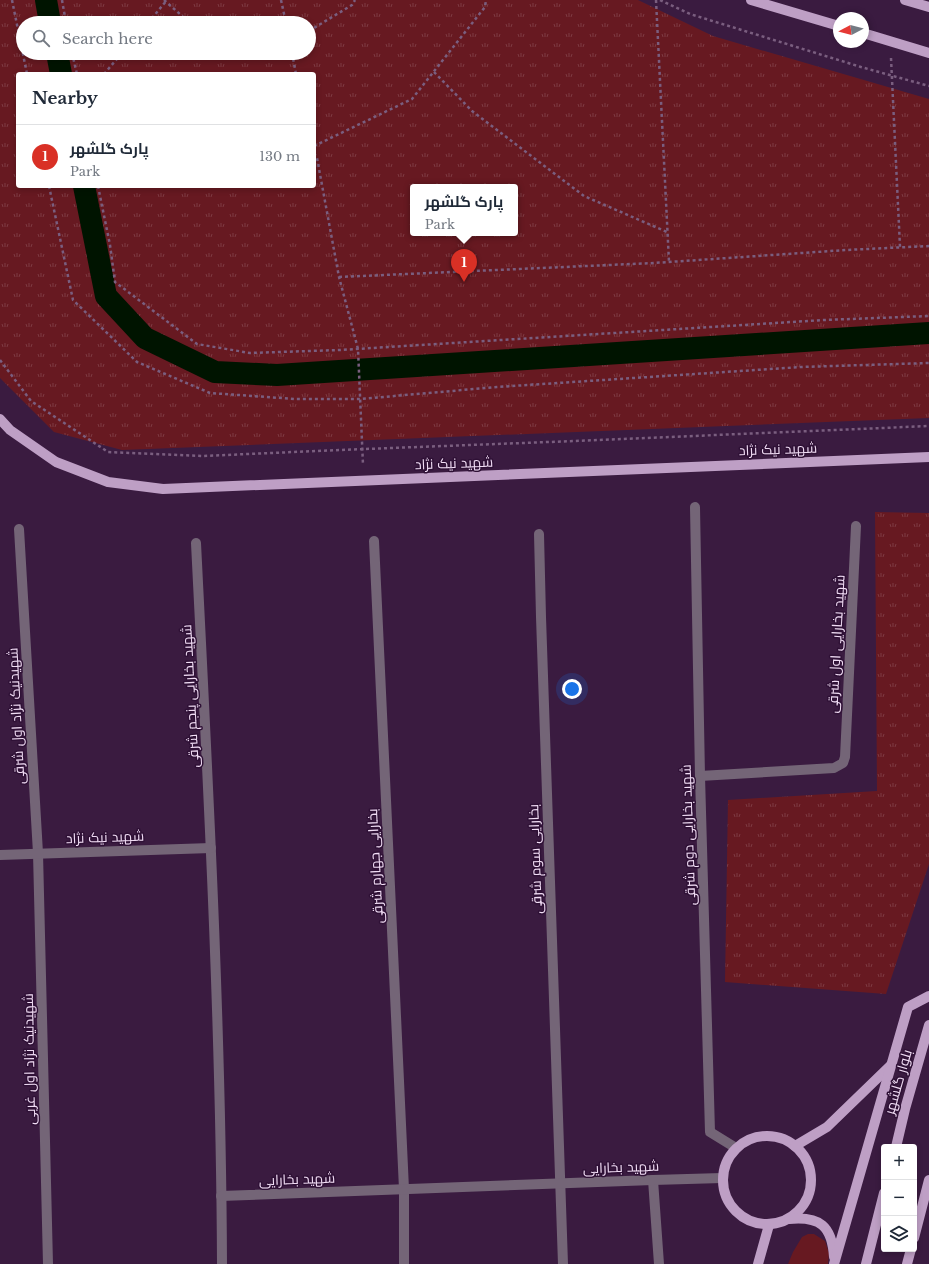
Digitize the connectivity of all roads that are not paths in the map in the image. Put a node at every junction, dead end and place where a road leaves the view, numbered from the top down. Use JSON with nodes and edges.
{"nodes":[{"id":1,"x":751,"y":0,"type":"edge"},
{"id":2,"x":905,"y":0,"type":"edge"},
{"id":3,"x":929,"y":7,"type":"edge"},
{"id":4,"x":833,"y":24,"type":"edge"},
{"id":5,"x":869,"y":35,"type":"edge"},
{"id":6,"x":929,"y":53,"type":"edge"},
{"id":7,"x":0,"y":419,"type":"edge"},
{"id":8,"x":929,"y":457,"type":"edge"},
{"id":9,"x":696,"y":507,"type":"dead end"},
{"id":10,"x":856,"y":526,"type":"dead end"},
{"id":11,"x":19,"y":529,"type":"dead end"},
{"id":12,"x":539,"y":534,"type":"dead end"},
{"id":13,"x":374,"y":541,"type":"dead end"},
{"id":14,"x":196,"y":543,"type":"dead end"},
{"id":15,"x":700,"y":776,"type":"junction"},
{"id":16,"x":211,"y":848,"type":"junction"},
{"id":17,"x":38,"y":853,"type":"junction"},
{"id":18,"x":0,"y":855,"type":"edge"},
{"id":19,"x":929,"y":996,"type":"edge"},
{"id":20,"x":929,"y":1025,"type":"edge"},
{"id":21,"x":891,"y":1065,"type":"junction"},
{"id":22,"x":897,"y":1144,"type":"edge"},
{"id":23,"x":795,"y":1146,"type":"junction"},
{"id":24,"x":736,"y":1148,"type":"junction"},
{"id":25,"x":722,"y":1178,"type":"junction"},
{"id":26,"x":653,"y":1180,"type":"junction"},
{"id":27,"x":929,"y":1180,"type":"edge"},
{"id":28,"x":561,"y":1183,"type":"junction"},
{"id":29,"x":404,"y":1189,"type":"junction"},
{"id":30,"x":222,"y":1196,"type":"junction"},
{"id":31,"x":881,"y":1205,"type":"edge"},
{"id":32,"x":789,"y":1219,"type":"junction"},
{"id":33,"x":769,"y":1225,"type":"junction"},
{"id":34,"x":917,"y":1226,"type":"edge"},
{"id":35,"x":910,"y":1252,"type":"edge"},
{"id":36,"x":48,"y":1264,"type":"edge"},
{"id":37,"x":222,"y":1264,"type":"edge"},
{"id":38,"x":404,"y":1264,"type":"edge"},
{"id":39,"x":563,"y":1264,"type":"edge"},
{"id":40,"x":659,"y":1264,"type":"edge"},
{"id":41,"x":758,"y":1264,"type":"edge"},
{"id":42,"x":834,"y":1264,"type":"edge"},
{"id":43,"x":866,"y":1264,"type":"edge"},
{"id":44,"x":907,"y":1264,"type":"edge"}],
"edges":[{"from":1,"to":4,"type":"main road"},
{"from":2,"to":3,"type":"main road"},
{"from":5,"to":6,"type":"main road"},
{"from":7,"to":8,"type":"main road","name":"شهید نیک نژاد"},
{"from":9,"to":15,"type":"street","name":"شهید بخارایی دوم شرقی"},
{"from":10,"to":15,"type":"street","name":"شهید بخارایی اول شرقی"},
{"from":11,"to":17,"type":"street","name":"شهیدنیک نژاد اول شرقی"},
{"from":12,"to":28,"type":"street","name":"بخارایی سوم شرقی"},
{"from":13,"to":29,"type":"street","name":"بخارایی جهارم شرقی"},
{"from":14,"to":16,"type":"street","name":"شهید بخارایی پنجم شرقی"},
{"from":15,"to":24,"type":"street","name":"شهید بخارایی دوم شرقی"},
{"from":16,"to":17,"type":"street","name":"شهید نیک نژاد"},
{"from":16,"to":30,"type":"street"},
{"from":17,"to":18,"type":"street","name":"شهید نیک نژاد"},
{"from":17,"to":36,"type":"street","name":"شهیدنیک نژاد اول غربی"},
{"from":19,"to":21,"type":"main road"},
{"from":20,"to":22,"type":"main road","name":"بلوار گلشهر"},
{"from":21,"to":23,"type":"main road"},
{"from":21,"to":42,"type":"main road"},
{"from":23,"to":24,"type":"main road"},
{"from":23,"to":32,"type":"main road"},
{"from":24,"to":25,"type":"main road"},
{"from":25,"to":26,"type":"street","name":"شهید بخارایی"},
{"from":25,"to":33,"type":"main road"},
{"from":26,"to":28,"type":"street","name":"شهید بخارایی"},
{"from":26,"to":40,"type":"street"},
{"from":27,"to":34,"type":"main road"},
{"from":28,"to":29,"type":"street","name":"شهید بخارایی"},
{"from":28,"to":39,"type":"street","name":"بخارایی سوم شرقی"},
{"from":29,"to":30,"type":"street","name":"شهید بخارایی"},
{"from":29,"to":38,"type":"street","name":"بخارایی جهارم شرقی"},
{"from":30,"to":37,"type":"street"},
{"from":31,"to":43,"type":"main road"},
{"from":32,"to":33,"type":"main road"},
{"from":32,"to":42,"type":"main road"},
{"from":33,"to":41,"type":"main road"},
{"from":35,"to":44,"type":"main road"}]}
